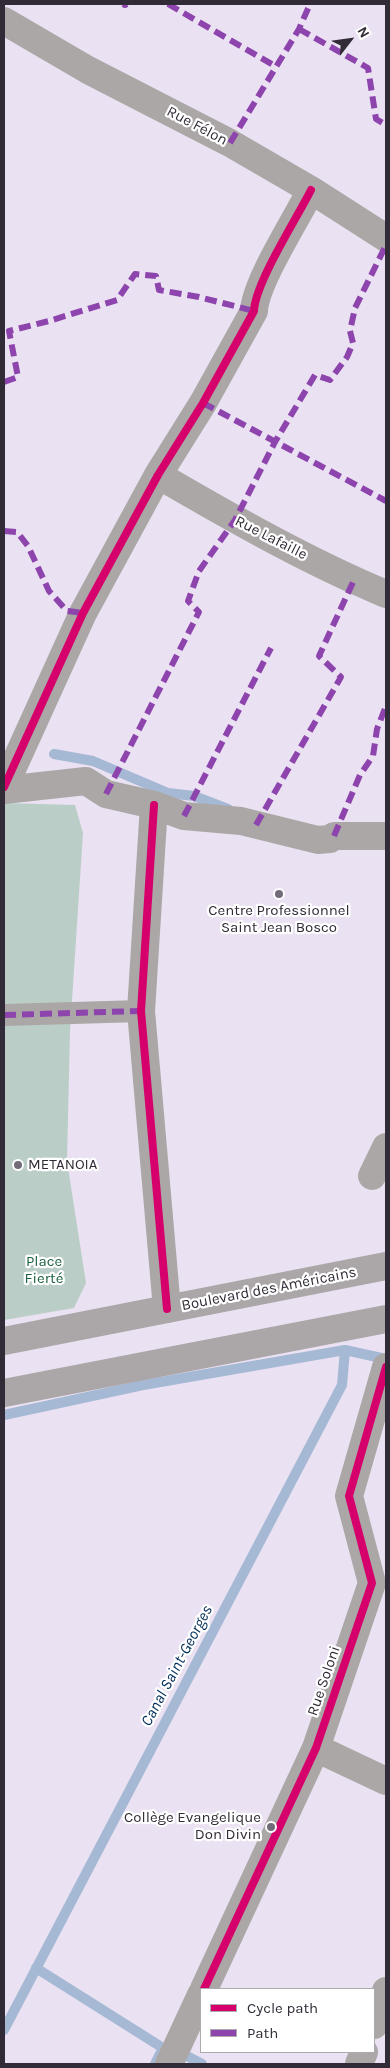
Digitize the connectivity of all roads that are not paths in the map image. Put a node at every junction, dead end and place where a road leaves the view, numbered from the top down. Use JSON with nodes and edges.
{"nodes":[{"id":1,"x":4,"y":21,"type":"edge"},
{"id":2,"x":311,"y":190,"type":"junction"},
{"id":3,"x":386,"y":238,"type":"edge"},
{"id":4,"x":158,"y":475,"type":"junction"},
{"id":5,"x":386,"y":594,"type":"edge"},
{"id":6,"x":4,"y":788,"type":"edge"},
{"id":7,"x":154,"y":805,"type":"junction"},
{"id":8,"x":386,"y":836,"type":"edge"},
{"id":9,"x":141,"y":1011,"type":"junction"},
{"id":10,"x":4,"y":1015,"type":"edge"},
{"id":11,"x":386,"y":1147,"type":"edge"},
{"id":12,"x":372,"y":1176,"type":"dead end"},
{"id":13,"x":386,"y":1266,"type":"edge"},
{"id":14,"x":167,"y":1309,"type":"junction"},
{"id":15,"x":386,"y":1319,"type":"edge"},
{"id":16,"x":4,"y":1341,"type":"edge"},
{"id":17,"x":386,"y":1367,"type":"edge"},
{"id":18,"x":4,"y":1393,"type":"edge"},
{"id":19,"x":316,"y":1748,"type":"junction"},
{"id":20,"x":386,"y":1781,"type":"edge"},
{"id":21,"x":204,"y":1988,"type":"edge"},
{"id":22,"x":386,"y":1991,"type":"edge"},
{"id":23,"x":200,"y":1996,"type":"edge"},
{"id":24,"x":375,"y":2022,"type":"edge"},
{"id":25,"x":170,"y":2062,"type":"edge"}],
"edges":[{"from":1,"to":2,"type":"street","name":"Rue Félon"},
{"from":2,"to":3,"type":"street","name":"Rue Félon"},
{"from":2,"to":4,"type":"street"},
{"from":4,"to":5,"type":"street","name":"Rue Lafaille"},
{"from":4,"to":6,"type":"street"},
{"from":6,"to":7,"type":"street"},
{"from":7,"to":8,"type":"street"},
{"from":7,"to":9,"type":"street"},
{"from":9,"to":10,"type":"street"},
{"from":9,"to":14,"type":"street"},
{"from":11,"to":12,"type":"street"},
{"from":13,"to":14,"type":"main road","name":"Boulevard des Américains"},
{"from":14,"to":16,"type":"main road","name":"Boulevard des Américains"},
{"from":15,"to":18,"type":"main road"},
{"from":17,"to":19,"type":"street","name":"Rue Soloni"},
{"from":19,"to":20,"type":"street"},
{"from":19,"to":21,"type":"street","name":"Rue Soloni"},
{"from":22,"to":24,"type":"street"},
{"from":23,"to":25,"type":"street"}]}
